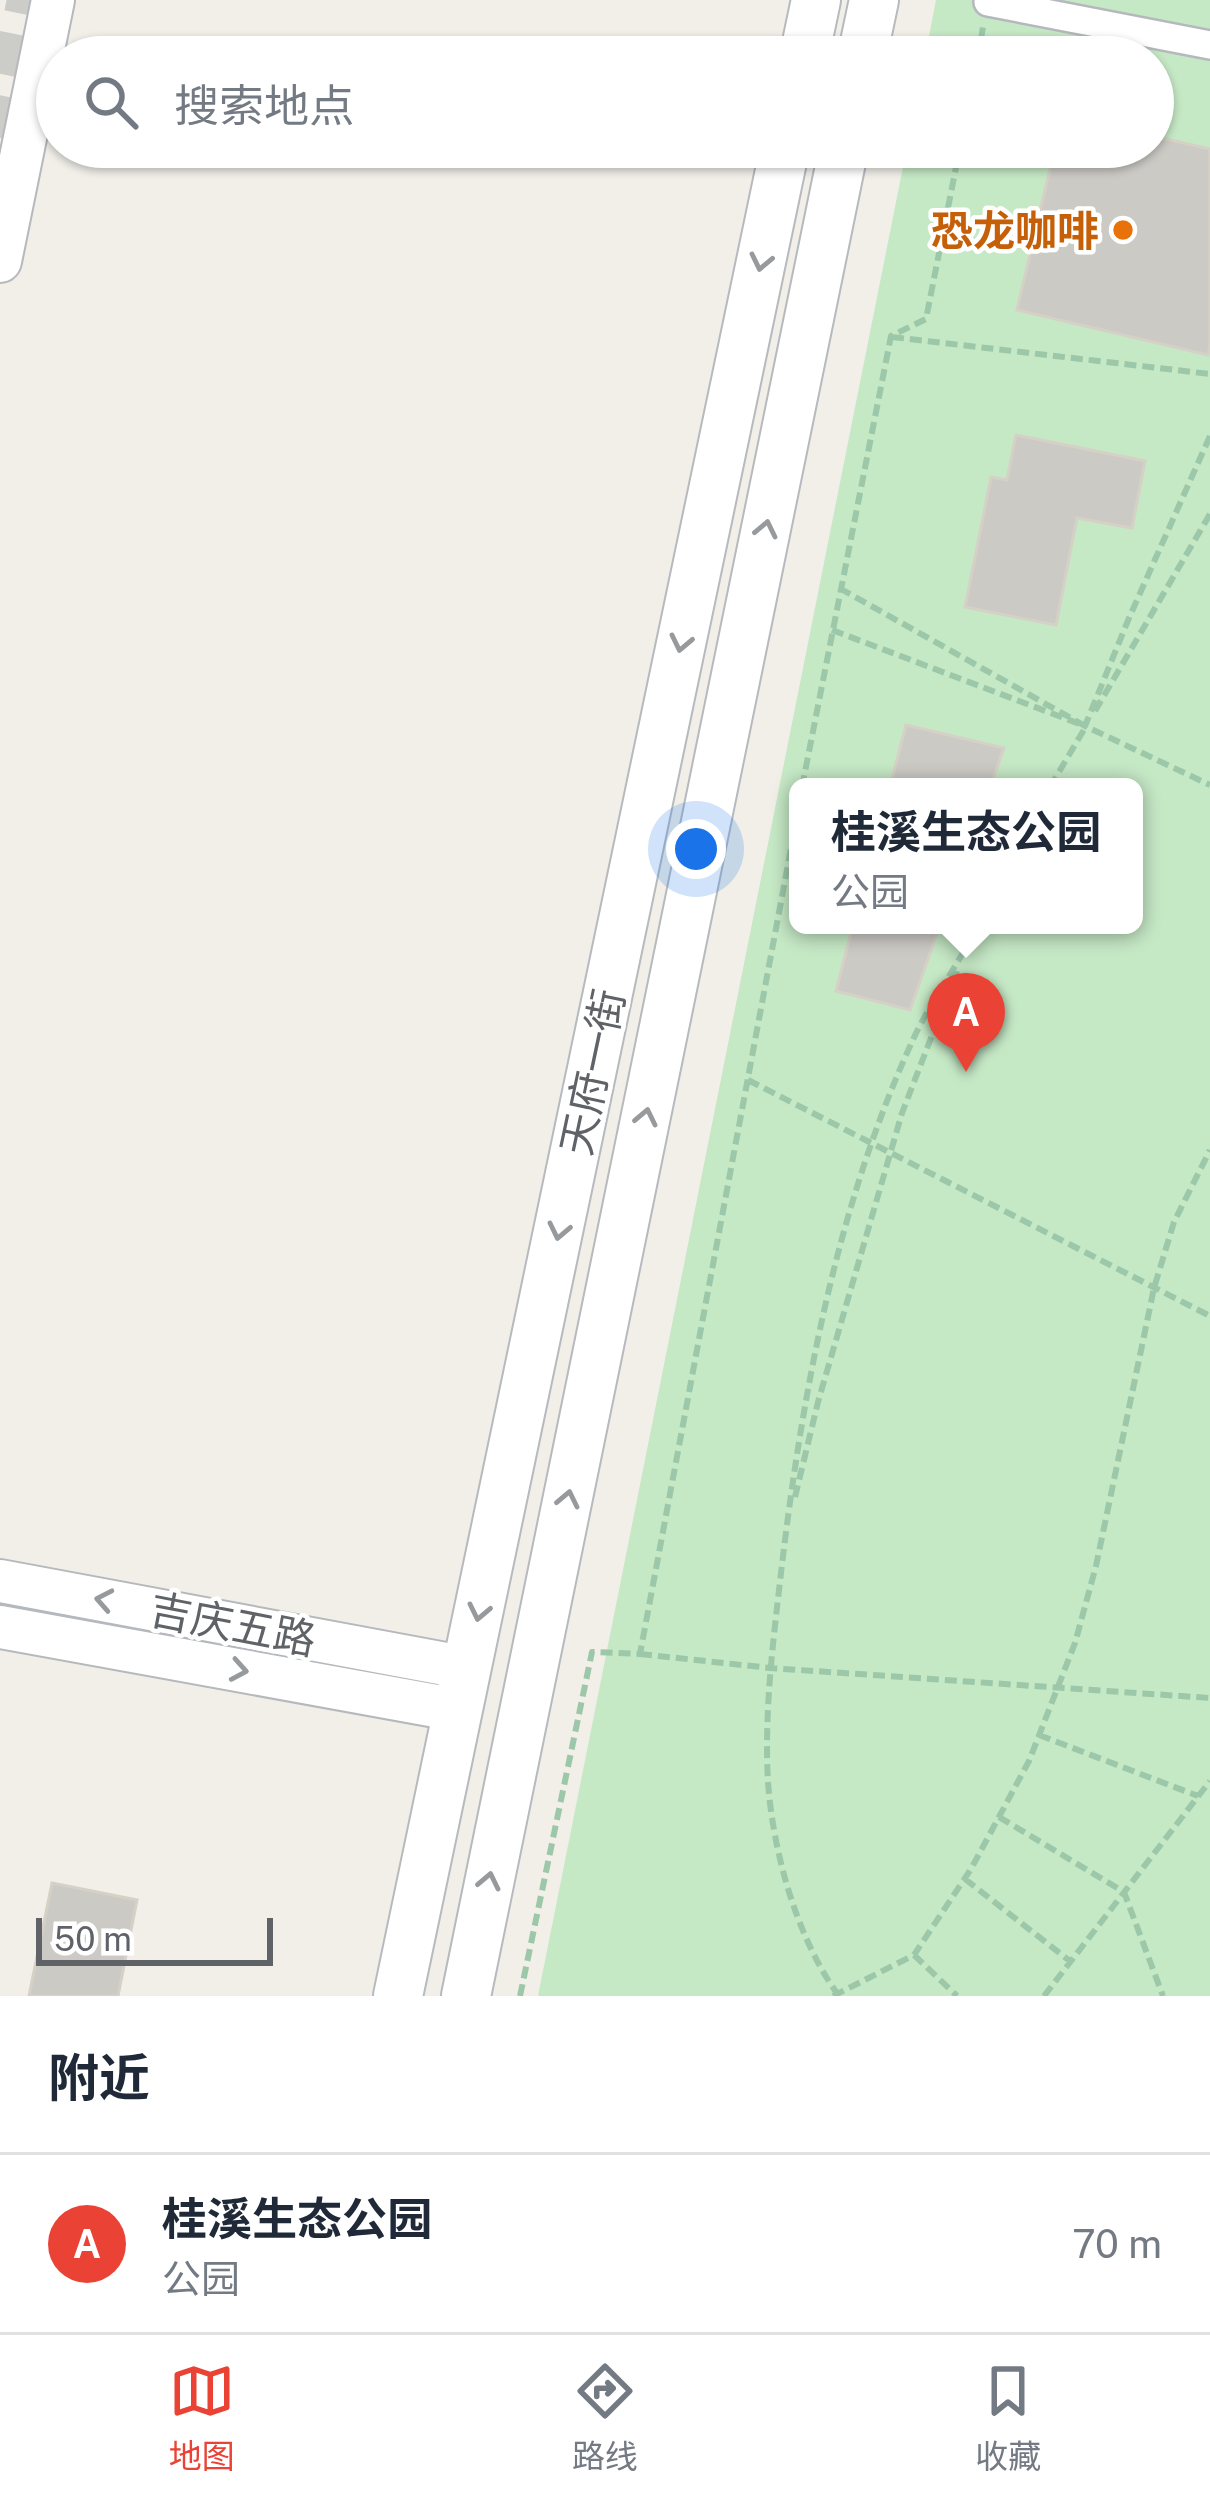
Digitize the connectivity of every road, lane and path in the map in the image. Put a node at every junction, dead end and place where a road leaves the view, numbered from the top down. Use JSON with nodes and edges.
{"nodes":[{"id":1,"x":53,"y":0,"type":"edge"},
{"id":2,"x":816,"y":0,"type":"edge"},
{"id":3,"x":874,"y":0,"type":"edge"},
{"id":4,"x":988,"y":2,"type":"edge"},
{"id":5,"x":46,"y":36,"type":"edge"},
{"id":6,"x":808,"y":36,"type":"edge"},
{"id":7,"x":866,"y":36,"type":"edge"},
{"id":8,"x":1164,"y":36,"type":"edge"},
{"id":9,"x":1174,"y":38,"type":"edge"},
{"id":10,"x":1210,"y":45,"type":"edge"},
{"id":11,"x":36,"y":84,"type":"edge"},
{"id":12,"x":781,"y":168,"type":"edge"},
{"id":13,"x":840,"y":168,"type":"edge"},
{"id":14,"x":956,"y":168,"type":"edge"},
{"id":15,"x":0,"y":261,"type":"edge"},
{"id":16,"x":891,"y":337,"type":"junction"},
{"id":17,"x":1210,"y":374,"type":"edge"},
{"id":18,"x":1210,"y":436,"type":"edge"},
{"id":19,"x":1210,"y":514,"type":"edge"},
{"id":20,"x":841,"y":589,"type":"junction"},
{"id":21,"x":832,"y":630,"type":"junction"},
{"id":22,"x":1085,"y":726,"type":"junction"},
{"id":23,"x":804,"y":778,"type":"edge"},
{"id":24,"x":1055,"y":778,"type":"edge"},
{"id":25,"x":1210,"y":785,"type":"edge"},
{"id":26,"x":789,"y":858,"type":"edge"},
{"id":27,"x":974,"y":934,"type":"edge"},
{"id":28,"x":963,"y":955,"type":"junction"},
{"id":29,"x":747,"y":1080,"type":"junction"},
{"id":30,"x":872,"y":1145,"type":"junction"},
{"id":31,"x":1210,"y":1150,"type":"edge"},
{"id":32,"x":890,"y":1155,"type":"junction"},
{"id":33,"x":1154,"y":1288,"type":"junction"},
{"id":34,"x":1210,"y":1316,"type":"edge"},
{"id":35,"x":785,"y":1536,"type":"junction"},
{"id":36,"x":0,"y":1581,"type":"edge"},
{"id":37,"x":0,"y":1627,"type":"edge"},
{"id":38,"x":640,"y":1654,"type":"junction"},
{"id":39,"x":770,"y":1668,"type":"junction"},
{"id":40,"x":1057,"y":1688,"type":"junction"},
{"id":41,"x":462,"y":1689,"type":"junction"},
{"id":42,"x":1210,"y":1698,"type":"edge"},
{"id":43,"x":1039,"y":1735,"type":"junction"},
{"id":44,"x":1210,"y":1781,"type":"edge"},
{"id":45,"x":1198,"y":1796,"type":"junction"},
{"id":46,"x":999,"y":1817,"type":"junction"},
{"id":47,"x":964,"y":1878,"type":"junction"},
{"id":48,"x":1124,"y":1892,"type":"junction"},
{"id":49,"x":914,"y":1954,"type":"junction"},
{"id":50,"x":1071,"y":1962,"type":"junction"},
{"id":51,"x":836,"y":1995,"type":"edge"},
{"id":52,"x":398,"y":1996,"type":"edge"},
{"id":53,"x":466,"y":1996,"type":"edge"},
{"id":54,"x":520,"y":1996,"type":"edge"},
{"id":55,"x":958,"y":1996,"type":"edge"},
{"id":56,"x":1044,"y":1996,"type":"edge"},
{"id":57,"x":1162,"y":1996,"type":"edge"}],
"edges":[{"from":1,"to":5,"type":"street"},
{"from":2,"to":6,"type":"main road"},
{"from":3,"to":7,"type":"main road"},
{"from":4,"to":8,"type":"street"},
{"from":9,"to":10,"type":"street"},
{"from":11,"to":15,"type":"street"},
{"from":12,"to":41,"type":"main road","name":"天府一街","one_way":true},
{"from":53,"to":13,"type":"main road","name":"天府一街","one_way":true},
{"from":14,"to":16,"type":"path"},
{"from":16,"to":17,"type":"path"},
{"from":16,"to":20,"type":"path"},
{"from":18,"to":22,"type":"path"},
{"from":19,"to":22,"type":"path"},
{"from":20,"to":21,"type":"path"},
{"from":20,"to":22,"type":"path"},
{"from":21,"to":22,"type":"path"},
{"from":21,"to":23,"type":"path"},
{"from":22,"to":24,"type":"path"},
{"from":22,"to":25,"type":"path"},
{"from":26,"to":29,"type":"path"},
{"from":27,"to":28,"type":"path"},
{"from":28,"to":30,"type":"path"},
{"from":28,"to":32,"type":"path"},
{"from":29,"to":30,"type":"path"},
{"from":29,"to":38,"type":"path"},
{"from":30,"to":32,"type":"path"},
{"from":30,"to":35,"type":"path"},
{"from":31,"to":33,"type":"path"},
{"from":32,"to":33,"type":"path"},
{"from":32,"to":35,"type":"path"},
{"from":33,"to":34,"type":"path"},
{"from":33,"to":40,"type":"path"},
{"from":35,"to":39,"type":"path"},
{"from":41,"to":36,"type":"street","name":"吉庆五路","one_way":true},
{"from":37,"to":41,"type":"street","name":"吉庆五路","one_way":true},
{"from":38,"to":39,"type":"path"},
{"from":38,"to":54,"type":"path"},
{"from":39,"to":40,"type":"path"},
{"from":39,"to":51,"type":"path"},
{"from":40,"to":42,"type":"path"},
{"from":40,"to":43,"type":"path"},
{"from":41,"to":52,"type":"main road","name":"天府一街"},
{"from":43,"to":45,"type":"path"},
{"from":43,"to":46,"type":"path"},
{"from":44,"to":45,"type":"path"},
{"from":45,"to":48,"type":"path"},
{"from":46,"to":47,"type":"path"},
{"from":46,"to":48,"type":"path"},
{"from":47,"to":49,"type":"path"},
{"from":47,"to":50,"type":"path"},
{"from":48,"to":50,"type":"path"},
{"from":48,"to":57,"type":"path"},
{"from":49,"to":51,"type":"path"},
{"from":49,"to":55,"type":"path"},
{"from":50,"to":56,"type":"path"}]}
